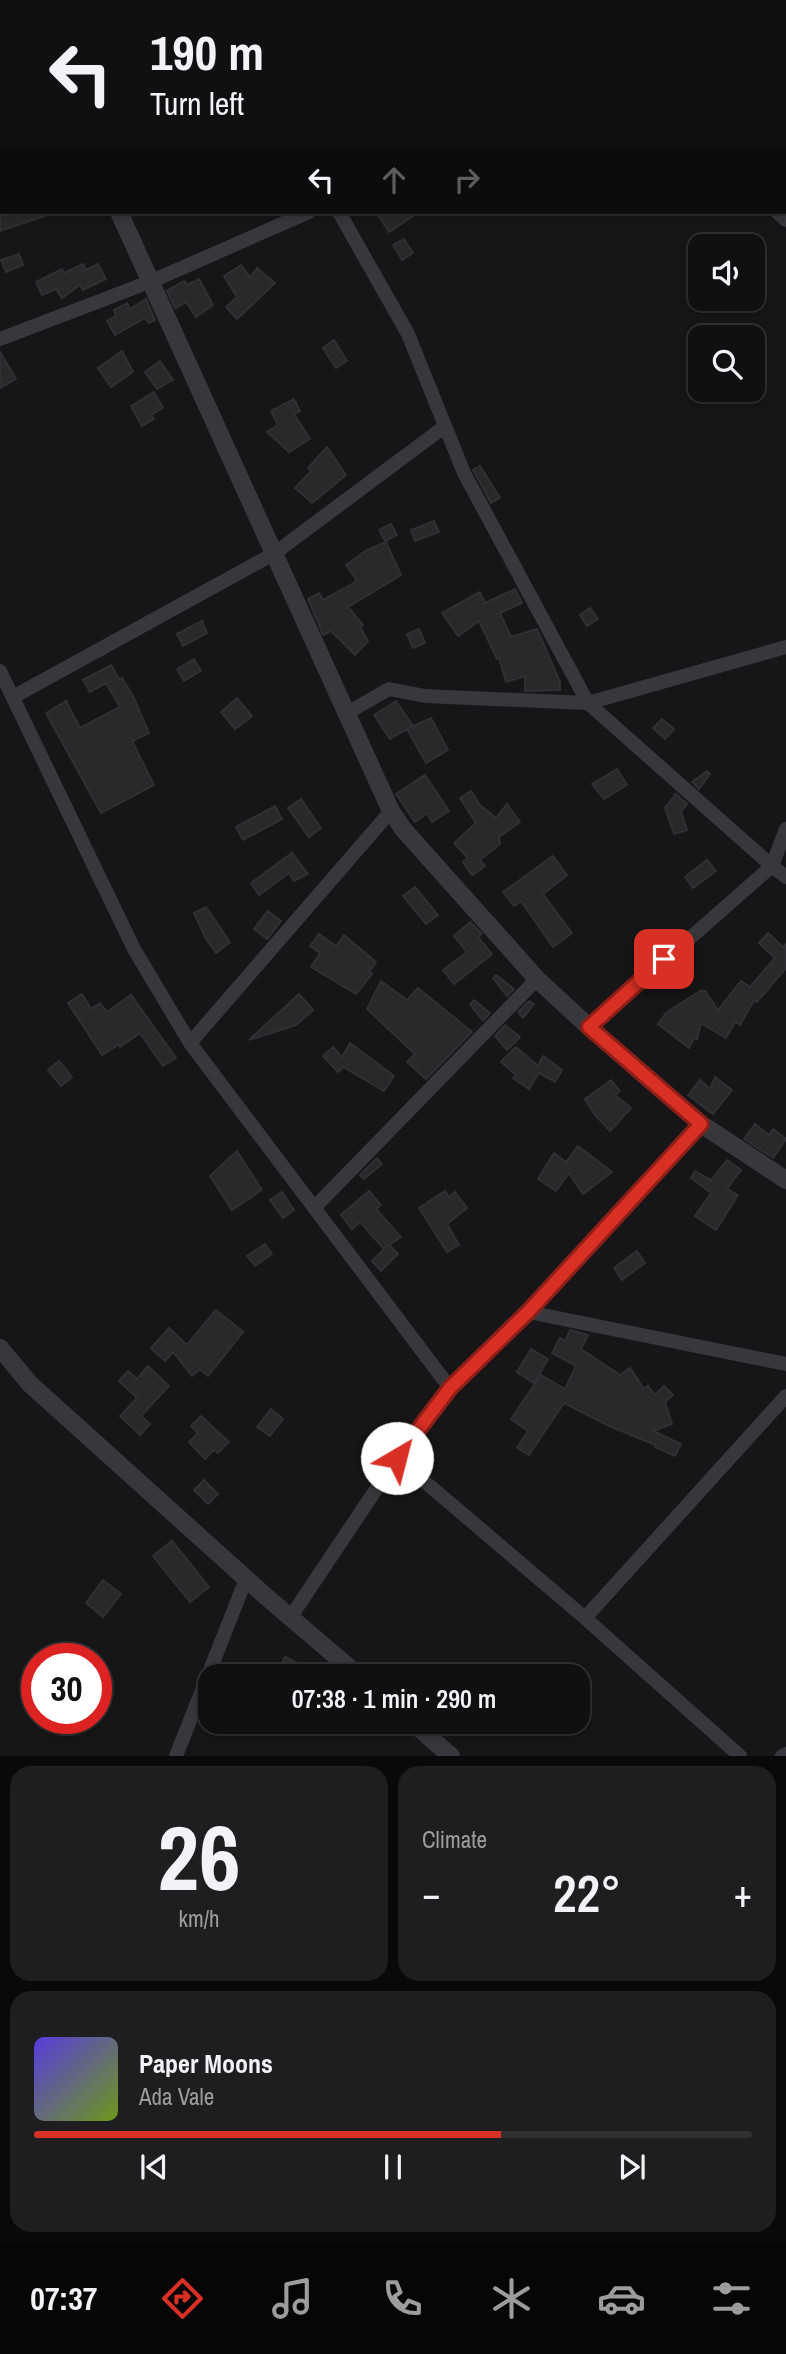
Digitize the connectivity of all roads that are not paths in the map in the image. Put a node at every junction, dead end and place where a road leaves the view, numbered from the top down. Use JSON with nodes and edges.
{"nodes":[{"id":1,"x":120,"y":214,"type":"edge"},
{"id":2,"x":305,"y":214,"type":"edge"},
{"id":3,"x":340,"y":214,"type":"edge"},
{"id":4,"x":152,"y":281,"type":"junction"},
{"id":5,"x":0,"y":339,"type":"edge"},
{"id":6,"x":444,"y":427,"type":"junction"},
{"id":7,"x":275,"y":553,"type":"junction"},
{"id":8,"x":786,"y":647,"type":"edge"},
{"id":9,"x":0,"y":671,"type":"edge"},
{"id":10,"x":13,"y":697,"type":"junction"},
{"id":11,"x":588,"y":703,"type":"junction"},
{"id":12,"x":347,"y":713,"type":"junction"},
{"id":13,"x":391,"y":811,"type":"junction"},
{"id":14,"x":786,"y":829,"type":"edge"},
{"id":15,"x":772,"y":866,"type":"junction"},
{"id":16,"x":786,"y":877,"type":"edge"},
{"id":17,"x":537,"y":979,"type":"junction"},
{"id":18,"x":589,"y":1027,"type":"junction"},
{"id":19,"x":190,"y":1043,"type":"junction"},
{"id":20,"x":701,"y":1124,"type":"junction"},
{"id":21,"x":784,"y":1174,"type":"edge"},
{"id":22,"x":314,"y":1208,"type":"junction"},
{"id":23,"x":528,"y":1312,"type":"junction"},
{"id":24,"x":0,"y":1348,"type":"edge"},
{"id":25,"x":786,"y":1364,"type":"edge"},
{"id":26,"x":450,"y":1388,"type":"junction"},
{"id":27,"x":786,"y":1396,"type":"edge"},
{"id":28,"x":397,"y":1458,"type":"junction"},
{"id":29,"x":246,"y":1579,"type":"junction"},
{"id":30,"x":290,"y":1618,"type":"junction"},
{"id":31,"x":585,"y":1618,"type":"junction"},
{"id":32,"x":345,"y":1664,"type":"edge"},
{"id":33,"x":426,"y":1734,"type":"edge"},
{"id":34,"x":176,"y":1755,"type":"edge"},
{"id":35,"x":451,"y":1755,"type":"edge"},
{"id":36,"x":740,"y":1755,"type":"edge"}],
"edges":[{"from":1,"to":4,"type":"street"},
{"from":2,"to":4,"type":"street"},
{"from":3,"to":6,"type":"street"},
{"from":4,"to":5,"type":"street"},
{"from":4,"to":7,"type":"street"},
{"from":6,"to":7,"type":"street"},
{"from":6,"to":11,"type":"street"},
{"from":7,"to":10,"type":"street"},
{"from":7,"to":12,"type":"street"},
{"from":8,"to":11,"type":"street"},
{"from":9,"to":10,"type":"street"},
{"from":10,"to":19,"type":"street"},
{"from":11,"to":12,"type":"street"},
{"from":11,"to":15,"type":"street"},
{"from":12,"to":13,"type":"street"},
{"from":13,"to":17,"type":"street"},
{"from":13,"to":19,"type":"street"},
{"from":14,"to":15,"type":"street"},
{"from":15,"to":16,"type":"street"},
{"from":15,"to":18,"type":"street"},
{"from":17,"to":18,"type":"street"},
{"from":17,"to":22,"type":"street"},
{"from":18,"to":20,"type":"street"},
{"from":19,"to":22,"type":"street"},
{"from":20,"to":21,"type":"street"},
{"from":20,"to":23,"type":"street"},
{"from":22,"to":26,"type":"street"},
{"from":23,"to":25,"type":"street"},
{"from":23,"to":26,"type":"street"},
{"from":24,"to":29,"type":"street"},
{"from":26,"to":28,"type":"street"},
{"from":27,"to":31,"type":"street"},
{"from":28,"to":30,"type":"street"},
{"from":28,"to":31,"type":"street"},
{"from":29,"to":30,"type":"street"},
{"from":29,"to":34,"type":"street"},
{"from":30,"to":32,"type":"street"},
{"from":31,"to":36,"type":"street"},
{"from":33,"to":35,"type":"street"}]}
